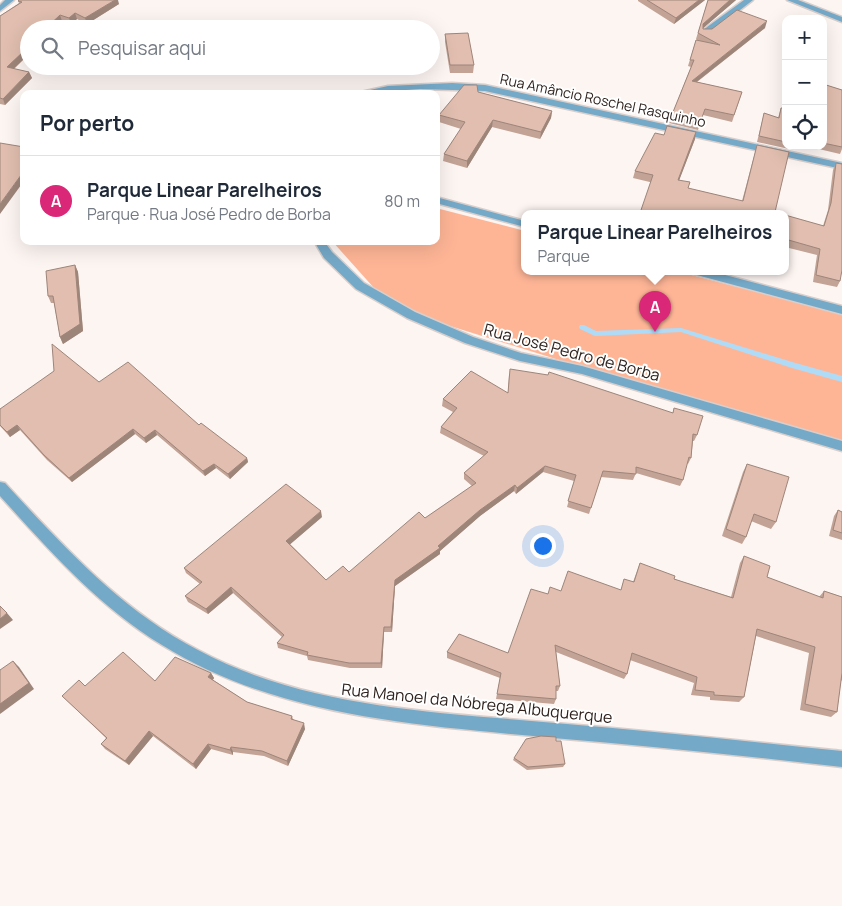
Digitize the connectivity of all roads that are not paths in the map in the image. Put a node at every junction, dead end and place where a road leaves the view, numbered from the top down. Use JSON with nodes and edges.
{"nodes":[{"id":1,"x":10,"y":0,"type":"edge"},
{"id":2,"x":749,"y":0,"type":"edge"},
{"id":3,"x":791,"y":0,"type":"edge"},
{"id":4,"x":0,"y":9,"type":"edge"},
{"id":5,"x":842,"y":20,"type":"edge"},
{"id":6,"x":706,"y":32,"type":"edge"},
{"id":7,"x":382,"y":90,"type":"edge"},
{"id":8,"x":842,"y":166,"type":"edge"},
{"id":9,"x":440,"y":201,"type":"edge"},
{"id":10,"x":521,"y":223,"type":"edge"},
{"id":11,"x":321,"y":245,"type":"edge"},
{"id":12,"x":712,"y":275,"type":"edge"},
{"id":13,"x":842,"y":310,"type":"edge"},
{"id":14,"x":842,"y":446,"type":"edge"},
{"id":15,"x":0,"y":487,"type":"edge"},
{"id":16,"x":842,"y":759,"type":"edge"}],
"edges":[{"from":1,"to":4,"type":"street"},
{"from":2,"to":6,"type":"street"},
{"from":3,"to":5,"type":"street"},
{"from":7,"to":8,"type":"street","name":"Rua Amâncio Roschel Rasquinho"},
{"from":9,"to":10,"type":"street"},
{"from":11,"to":14,"type":"street","name":"Rua José Pedro de Borba"},
{"from":12,"to":13,"type":"street"},
{"from":15,"to":16,"type":"street","name":"Rua Manoel da Nóbrega Albuquerque"}]}
